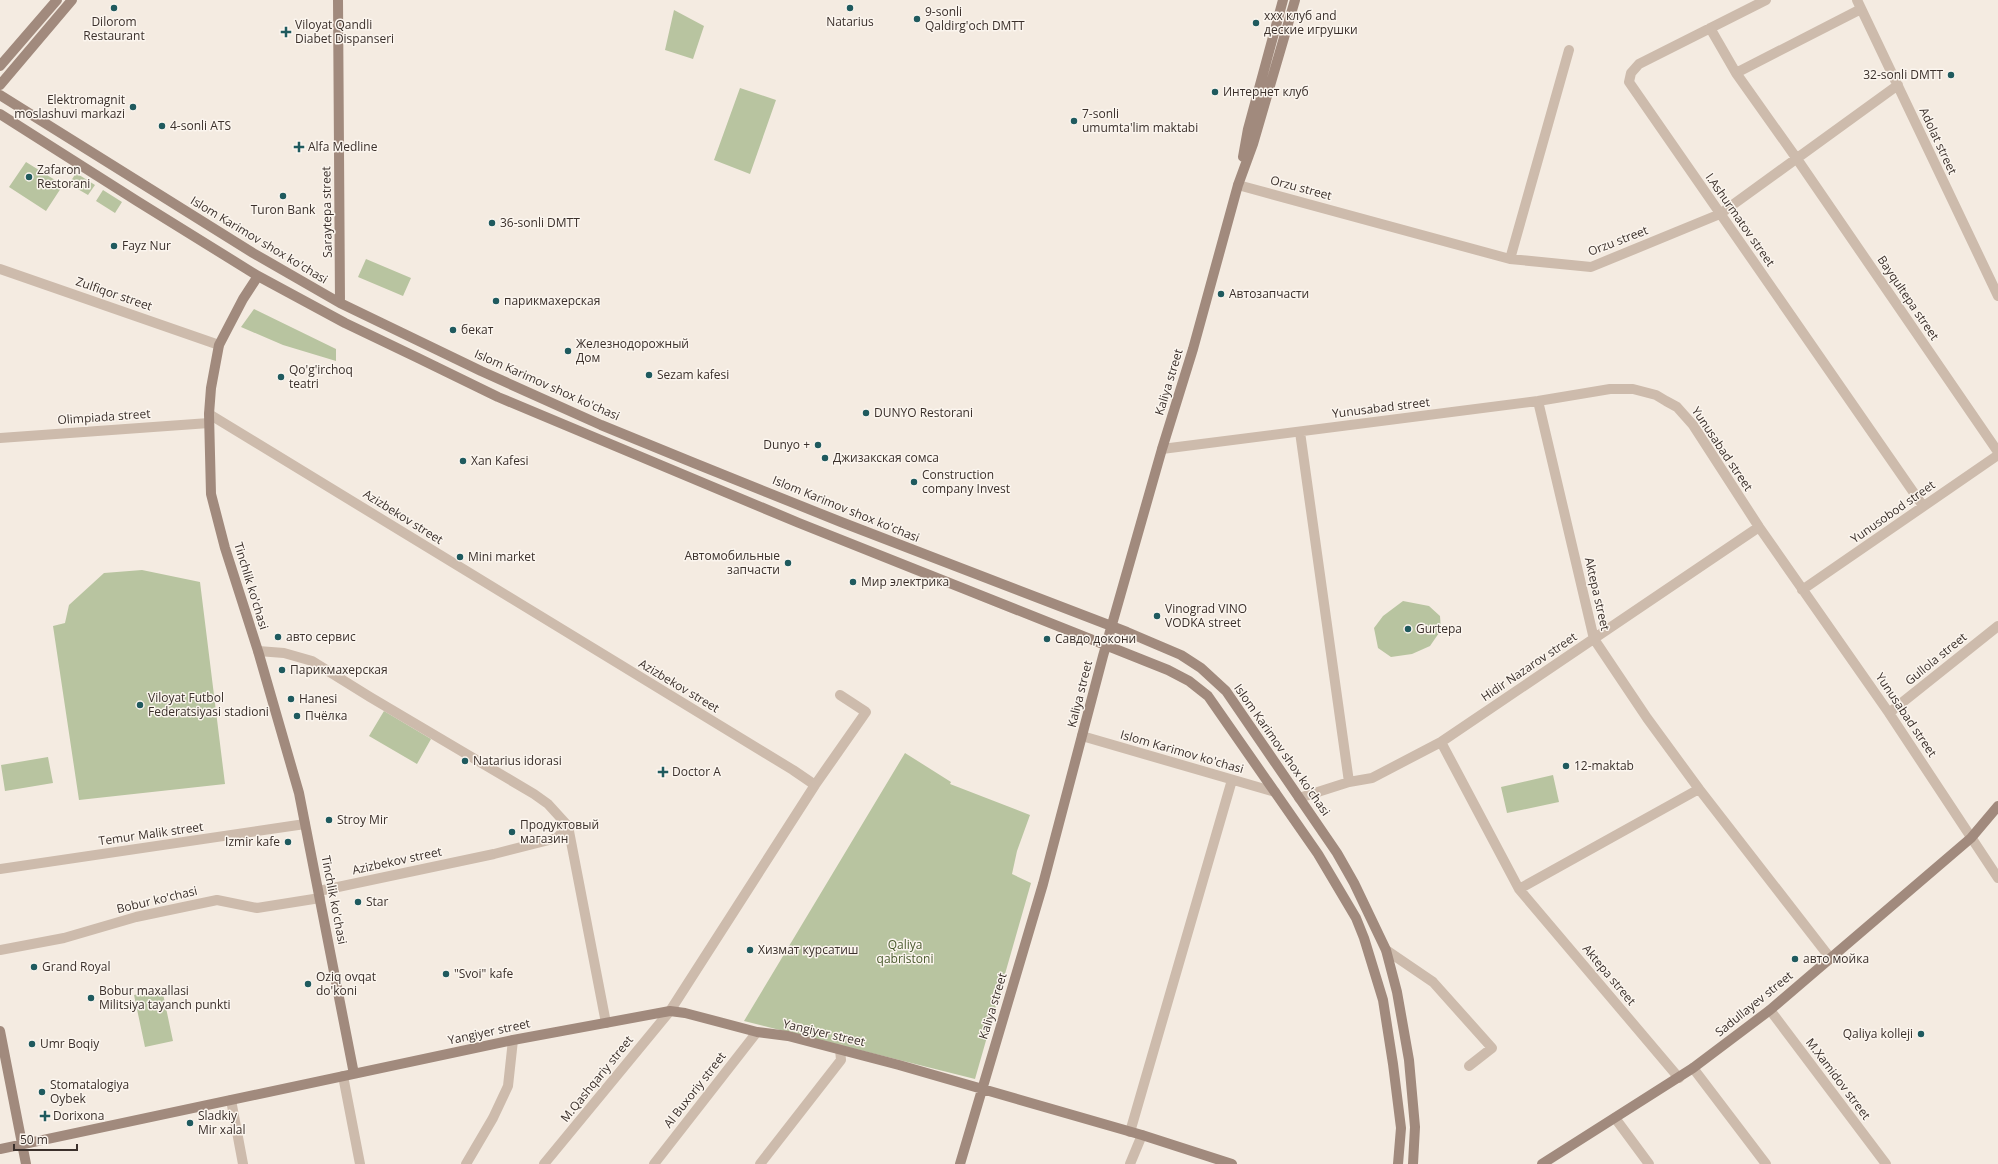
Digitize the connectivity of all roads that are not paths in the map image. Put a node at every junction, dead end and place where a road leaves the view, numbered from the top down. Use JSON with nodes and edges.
{"nodes":[{"id":1,"x":57,"y":0,"type":"edge"},
{"id":2,"x":72,"y":0,"type":"edge"},
{"id":3,"x":338,"y":0,"type":"edge"},
{"id":4,"x":1283,"y":0,"type":"edge"},
{"id":5,"x":1295,"y":0,"type":"edge"},
{"id":6,"x":1766,"y":0,"type":"edge"},
{"id":7,"x":1859,"y":4,"type":"edge"},
{"id":8,"x":1710,"y":28,"type":"junction"},
{"id":9,"x":1569,"y":50,"type":"dead end"},
{"id":10,"x":0,"y":66,"type":"edge"},
{"id":11,"x":1736,"y":73,"type":"junction"},
{"id":12,"x":0,"y":85,"type":"edge"},
{"id":13,"x":1898,"y":85,"type":"junction"},
{"id":14,"x":0,"y":95,"type":"edge"},
{"id":15,"x":0,"y":114,"type":"edge"},
{"id":16,"x":1797,"y":159,"type":"junction"},
{"id":17,"x":1238,"y":184,"type":"junction"},
{"id":18,"x":1720,"y":214,"type":"junction"},
{"id":19,"x":1510,"y":258,"type":"junction"},
{"id":20,"x":0,"y":269,"type":"edge"},
{"id":21,"x":258,"y":276,"type":"junction"},
{"id":22,"x":1997,"y":294,"type":"edge"},
{"id":23,"x":340,"y":303,"type":"junction"},
{"id":24,"x":219,"y":345,"type":"junction"},
{"id":25,"x":1538,"y":401,"type":"junction"},
{"id":26,"x":209,"y":419,"type":"junction"},
{"id":27,"x":1300,"y":432,"type":"junction"},
{"id":28,"x":0,"y":438,"type":"edge"},
{"id":29,"x":646,"y":443,"type":"junction"},
{"id":30,"x":1162,"y":449,"type":"junction"},
{"id":31,"x":1998,"y":452,"type":"edge"},
{"id":32,"x":1998,"y":455,"type":"edge"},
{"id":33,"x":639,"y":456,"type":"junction"},
{"id":34,"x":1923,"y":506,"type":"junction"},
{"id":35,"x":1758,"y":527,"type":"junction"},
{"id":36,"x":1802,"y":590,"type":"junction"},
{"id":37,"x":1998,"y":626,"type":"edge"},
{"id":38,"x":1112,"y":627,"type":"junction"},
{"id":39,"x":1594,"y":639,"type":"junction"},
{"id":40,"x":1106,"y":644,"type":"junction"},
{"id":41,"x":258,"y":651,"type":"junction"},
{"id":42,"x":840,"y":695,"type":"dead end"},
{"id":43,"x":1889,"y":713,"type":"junction"},
{"id":44,"x":1082,"y":736,"type":"junction"},
{"id":45,"x":1441,"y":742,"type":"junction"},
{"id":46,"x":1232,"y":780,"type":"junction"},
{"id":47,"x":1349,"y":782,"type":"junction"},
{"id":48,"x":815,"y":785,"type":"junction"},
{"id":49,"x":1699,"y":789,"type":"junction"},
{"id":50,"x":1275,"y":792,"type":"junction"},
{"id":51,"x":1299,"y":798,"type":"junction"},
{"id":52,"x":1998,"y":806,"type":"edge"},
{"id":53,"x":305,"y":824,"type":"junction"},
{"id":54,"x":568,"y":826,"type":"junction"},
{"id":55,"x":1971,"y":838,"type":"junction"},
{"id":56,"x":0,"y":869,"type":"edge"},
{"id":57,"x":1998,"y":878,"type":"edge"},
{"id":58,"x":1519,"y":889,"type":"junction"},
{"id":59,"x":320,"y":894,"type":"junction"},
{"id":60,"x":0,"y":950,"type":"edge"},
{"id":61,"x":1386,"y":950,"type":"junction"},
{"id":62,"x":1831,"y":959,"type":"junction"},
{"id":63,"x":1397,"y":992,"type":"junction"},
{"id":64,"x":1382,"y":997,"type":"junction"},
{"id":65,"x":1770,"y":1010,"type":"junction"},
{"id":66,"x":670,"y":1011,"type":"junction"},
{"id":67,"x":606,"y":1022,"type":"junction"},
{"id":68,"x":0,"y":1031,"type":"edge"},
{"id":69,"x":757,"y":1032,"type":"junction"},
{"id":70,"x":513,"y":1040,"type":"junction"},
{"id":71,"x":840,"y":1049,"type":"junction"},
{"id":72,"x":1469,"y":1066,"type":"dead end"},
{"id":73,"x":1693,"y":1068,"type":"junction"},
{"id":74,"x":354,"y":1074,"type":"junction"},
{"id":75,"x":343,"y":1076,"type":"junction"},
{"id":76,"x":1679,"y":1078,"type":"junction"},
{"id":77,"x":982,"y":1088,"type":"junction"},
{"id":78,"x":231,"y":1100,"type":"junction"},
{"id":79,"x":1615,"y":1118,"type":"junction"},
{"id":80,"x":1130,"y":1132,"type":"junction"},
{"id":81,"x":1142,"y":1135,"type":"junction"},
{"id":82,"x":22,"y":1144,"type":"junction"},
{"id":83,"x":0,"y":1149,"type":"edge"},
{"id":84,"x":26,"y":1164,"type":"edge"},
{"id":85,"x":243,"y":1164,"type":"edge"},
{"id":86,"x":360,"y":1164,"type":"edge"},
{"id":87,"x":466,"y":1164,"type":"edge"},
{"id":88,"x":544,"y":1164,"type":"edge"},
{"id":89,"x":654,"y":1164,"type":"edge"},
{"id":90,"x":760,"y":1164,"type":"edge"},
{"id":91,"x":960,"y":1164,"type":"edge"},
{"id":92,"x":1130,"y":1164,"type":"edge"},
{"id":93,"x":1232,"y":1164,"type":"edge"},
{"id":94,"x":1398,"y":1164,"type":"edge"},
{"id":95,"x":1413,"y":1164,"type":"edge"},
{"id":96,"x":1542,"y":1164,"type":"edge"},
{"id":97,"x":1649,"y":1164,"type":"edge"},
{"id":98,"x":1766,"y":1164,"type":"edge"},
{"id":99,"x":1886,"y":1164,"type":"edge"}],
"edges":[{"from":1,"to":10,"type":"main road"},
{"from":2,"to":12,"type":"main road"},
{"from":3,"to":23,"type":"main road","name":"Saraytepa street"},
{"from":4,"to":17,"type":"main road","name":"Kaliya street"},
{"from":5,"to":17,"type":"main road","name":"Kaliya street"},
{"from":6,"to":8,"type":"street","name":"I.Ashurmatov street"},
{"from":7,"to":11,"type":"street"},
{"from":7,"to":13,"type":"street","name":"Adolat street"},
{"from":8,"to":11,"type":"street","name":"Bayqultepa street"},
{"from":8,"to":18,"type":"street","name":"I.Ashurmatov street"},
{"from":9,"to":19,"type":"street"},
{"from":11,"to":16,"type":"street","name":"Bayqultepa street"},
{"from":13,"to":16,"type":"street","name":"Orzu street"},
{"from":13,"to":22,"type":"street","name":"Adolat street"},
{"from":14,"to":23,"type":"main road","name":"Islom Karimov shox ko'chasi"},
{"from":15,"to":21,"type":"main road"},
{"from":16,"to":18,"type":"street","name":"Orzu street"},
{"from":16,"to":31,"type":"street","name":"Bayqultepa street"},
{"from":17,"to":19,"type":"street","name":"Orzu street"},
{"from":17,"to":30,"type":"main road","name":"Kaliya street"},
{"from":18,"to":19,"type":"street","name":"Orzu street"},
{"from":18,"to":34,"type":"street","name":"I.Ashurmatov street"},
{"from":20,"to":24,"type":"street","name":"Zulfiqor street"},
{"from":21,"to":24,"type":"main road","name":"Tinchlik ko'chasi"},
{"from":21,"to":33,"type":"main road"},
{"from":23,"to":29,"type":"main road","name":"Islom Karimov shox ko'chasi"},
{"from":24,"to":26,"type":"main road","name":"Tinchlik ko'chasi"},
{"from":25,"to":27,"type":"street","name":"Yunusabad street"},
{"from":25,"to":35,"type":"street","name":"Yunusabad street"},
{"from":25,"to":39,"type":"street","name":"Aktepa street"},
{"from":26,"to":28,"type":"street","name":"Olimpiada street"},
{"from":26,"to":41,"type":"main road","name":"Tinchlik ko'chasi"},
{"from":26,"to":48,"type":"street","name":"Azizbekov street"},
{"from":27,"to":30,"type":"street","name":"Yunusabad street"},
{"from":27,"to":47,"type":"street"},
{"from":29,"to":33,"type":"main road"},
{"from":29,"to":38,"type":"main road","name":"Islom Karimov shox ko'chasi"},
{"from":30,"to":38,"type":"main road","name":"Kaliya street"},
{"from":32,"to":34,"type":"street","name":"Yunusobod street"},
{"from":33,"to":40,"type":"main road"},
{"from":34,"to":36,"type":"street","name":"Yunusobod street"},
{"from":35,"to":36,"type":"street","name":"Yunusabad street"},
{"from":35,"to":39,"type":"street","name":"Hidir Nazarov street"},
{"from":36,"to":43,"type":"street","name":"Yunusabad street"},
{"from":37,"to":43,"type":"street","name":"Gullola street"},
{"from":38,"to":40,"type":"main road","name":"Kaliya street"},
{"from":38,"to":51,"type":"main road","name":"Islom Karimov shox ko'chasi"},
{"from":39,"to":45,"type":"street","name":"Hidir Nazarov street"},
{"from":39,"to":49,"type":"street","name":"Aktepa street"},
{"from":40,"to":44,"type":"main road","name":"Kaliya street"},
{"from":40,"to":50,"type":"main road"},
{"from":41,"to":53,"type":"main road","name":"Tinchlik ko'chasi"},
{"from":41,"to":54,"type":"street"},
{"from":42,"to":48,"type":"street"},
{"from":43,"to":55,"type":"street","name":"Yunusabad street"},
{"from":44,"to":46,"type":"street","name":"Islom Karimov ko'chasi"},
{"from":44,"to":77,"type":"main road","name":"Kaliya street"},
{"from":45,"to":47,"type":"street","name":"Hidir Nazarov street"},
{"from":45,"to":58,"type":"street","name":"Aktepa street"},
{"from":46,"to":50,"type":"street","name":"Islom Karimov ko'chasi"},
{"from":46,"to":80,"type":"street"},
{"from":47,"to":51,"type":"street","name":"Hidir Nazarov street"},
{"from":48,"to":66,"type":"street"},
{"from":49,"to":58,"type":"street"},
{"from":49,"to":62,"type":"street","name":"Aktepa street"},
{"from":50,"to":64,"type":"main road"},
{"from":51,"to":61,"type":"main road","name":"Islom Karimov shox ko'chasi"},
{"from":52,"to":55,"type":"main road","name":"Sadullayev street"},
{"from":53,"to":56,"type":"street","name":"Temur Malik street"},
{"from":53,"to":59,"type":"main road","name":"Tinchlik ko'chasi"},
{"from":54,"to":59,"type":"street","name":"Azizbekov street"},
{"from":54,"to":67,"type":"street"},
{"from":55,"to":57,"type":"street","name":"Yunusabad street"},
{"from":55,"to":62,"type":"main road","name":"Sadullayev street"},
{"from":58,"to":76,"type":"street","name":"Aktepa street"},
{"from":59,"to":60,"type":"street","name":"Bobur ko'chasi"},
{"from":59,"to":74,"type":"main road","name":"Tinchlik ko'chasi"},
{"from":61,"to":63,"type":"main road","name":"Islom Karimov shox ko'chasi"},
{"from":61,"to":72,"type":"street"},
{"from":62,"to":65,"type":"main road","name":"Sadullayev street"},
{"from":63,"to":64,"type":"main road"},
{"from":63,"to":95,"type":"main road","name":"Islom Karimov shox ko'chasi"},
{"from":64,"to":94,"type":"main road"},
{"from":65,"to":73,"type":"main road","name":"Sadullayev street"},
{"from":65,"to":99,"type":"street","name":"M.Xamidov street"},
{"from":66,"to":67,"type":"main road","name":"Yangiyer street"},
{"from":66,"to":69,"type":"main road","name":"Yangiyer street"},
{"from":66,"to":88,"type":"street","name":"M.Qashqariy street"},
{"from":67,"to":70,"type":"main road","name":"Yangiyer street"},
{"from":68,"to":82,"type":"main road"},
{"from":69,"to":71,"type":"main road","name":"Yangiyer street"},
{"from":69,"to":89,"type":"street","name":"Al Buxoriy street"},
{"from":70,"to":74,"type":"main road","name":"Yangiyer street"},
{"from":70,"to":87,"type":"street"},
{"from":71,"to":77,"type":"main road","name":"Yangiyer street"},
{"from":71,"to":90,"type":"street"},
{"from":73,"to":76,"type":"main road","name":"Sadullayev street"},
{"from":73,"to":98,"type":"street"},
{"from":74,"to":75,"type":"main road","name":"Yangiyer street"},
{"from":75,"to":78,"type":"main road","name":"Yangiyer street"},
{"from":75,"to":86,"type":"street"},
{"from":76,"to":79,"type":"main road","name":"Sadullayev street"},
{"from":77,"to":80,"type":"main road","name":"Yangiyer street"},
{"from":77,"to":91,"type":"main road","name":"Kaliya street"},
{"from":78,"to":82,"type":"main road","name":"Yangiyer street"},
{"from":78,"to":85,"type":"street"},
{"from":79,"to":96,"type":"main road","name":"Sadullayev street"},
{"from":79,"to":97,"type":"street"},
{"from":80,"to":81,"type":"main road","name":"Yangiyer street"},
{"from":81,"to":92,"type":"street"},
{"from":81,"to":93,"type":"main road","name":"Yangiyer street"},
{"from":82,"to":83,"type":"main road","name":"Yangiyer street"},
{"from":82,"to":84,"type":"main road"}]}
